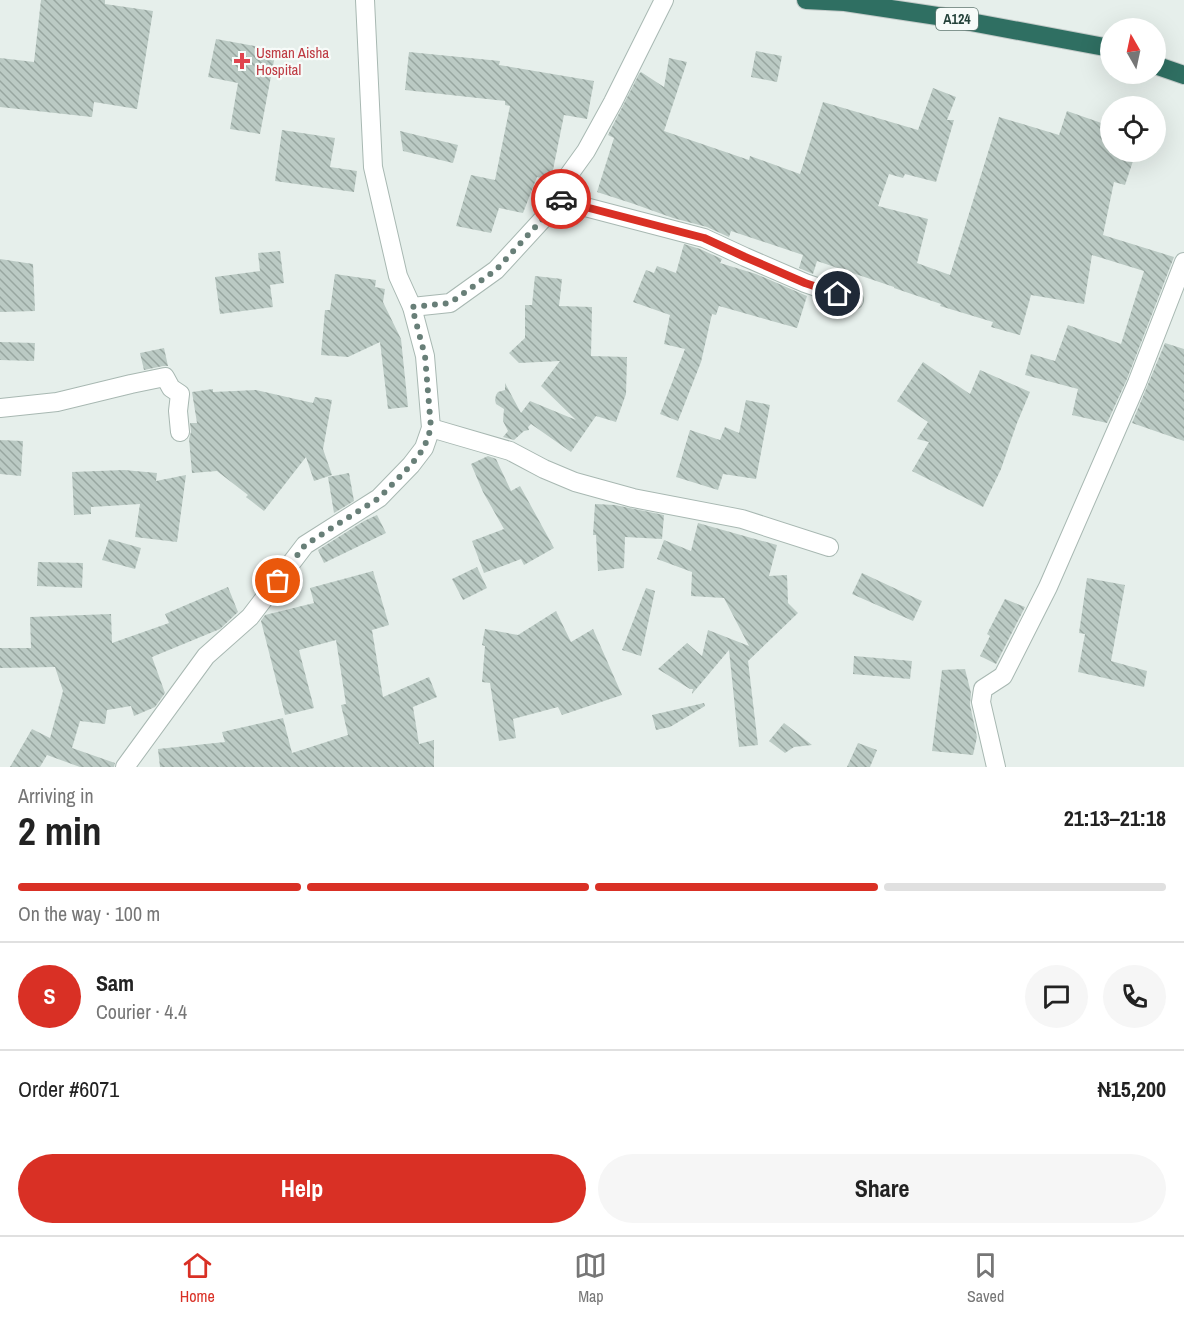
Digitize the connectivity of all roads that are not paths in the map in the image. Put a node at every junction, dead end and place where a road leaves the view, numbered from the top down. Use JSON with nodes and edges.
{"nodes":[{"id":1,"x":364,"y":0,"type":"edge"},
{"id":2,"x":664,"y":0,"type":"edge"},
{"id":3,"x":806,"y":0,"type":"edge"},
{"id":4,"x":1100,"y":46,"type":"edge"},
{"id":5,"x":1166,"y":68,"type":"edge"},
{"id":6,"x":1184,"y":75,"type":"edge"},
{"id":7,"x":564,"y":196,"type":"junction"},
{"id":8,"x":1184,"y":262,"type":"edge"},
{"id":9,"x":854,"y":300,"type":"dead end"},
{"id":10,"x":412,"y":307,"type":"junction"},
{"id":11,"x":0,"y":408,"type":"edge"},
{"id":12,"x":431,"y":428,"type":"junction"},
{"id":13,"x":180,"y":432,"type":"dead end"},
{"id":14,"x":829,"y":547,"type":"dead end"},
{"id":15,"x":125,"y":767,"type":"edge"},
{"id":16,"x":996,"y":767,"type":"edge"}],
"edges":[{"from":1,"to":10,"type":"street"},
{"from":2,"to":7,"type":"street"},
{"from":3,"to":4,"type":"highway","number":"A124"},
{"from":5,"to":6,"type":"highway"},
{"from":7,"to":9,"type":"street"},
{"from":7,"to":10,"type":"street"},
{"from":8,"to":16,"type":"street"},
{"from":10,"to":12,"type":"street"},
{"from":11,"to":13,"type":"street"},
{"from":12,"to":14,"type":"street"},
{"from":12,"to":15,"type":"street"}]}
